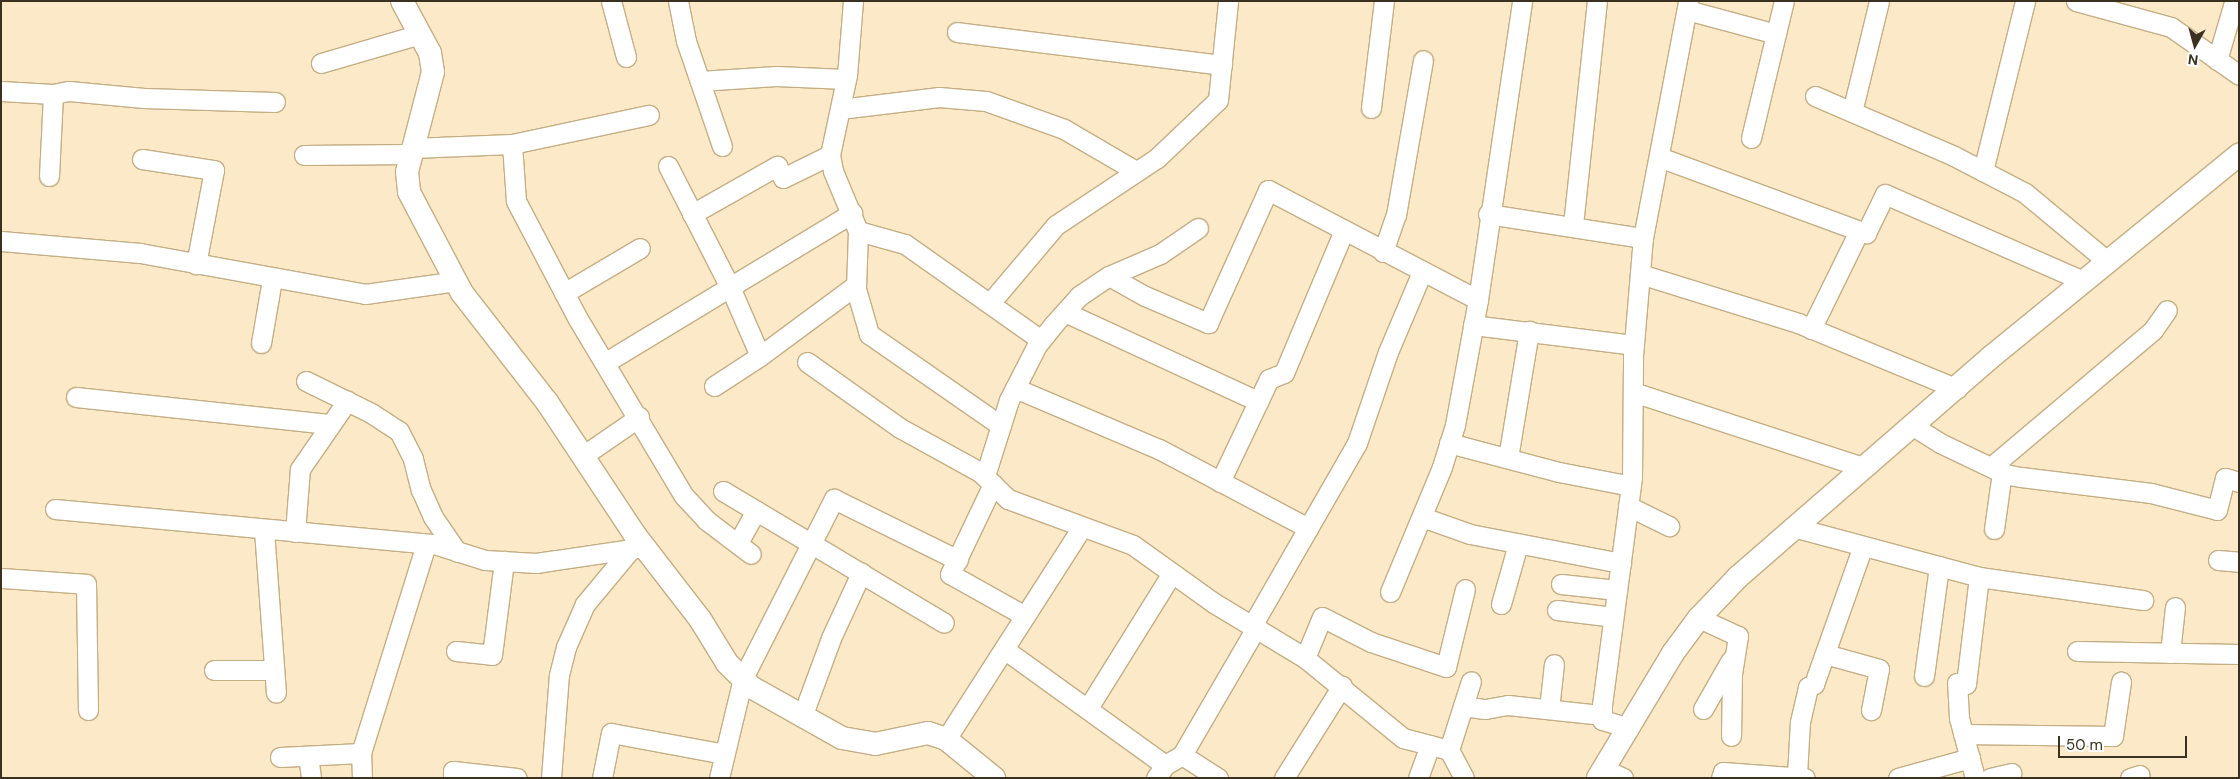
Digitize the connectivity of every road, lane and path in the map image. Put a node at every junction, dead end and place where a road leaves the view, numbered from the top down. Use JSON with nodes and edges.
{"nodes":[{"id":1,"x":402,"y":1,"type":"edge"},
{"id":2,"x":611,"y":1,"type":"edge"},
{"id":3,"x":678,"y":1,"type":"edge"},
{"id":4,"x":853,"y":1,"type":"edge"},
{"id":5,"x":1228,"y":1,"type":"edge"},
{"id":6,"x":1384,"y":1,"type":"edge"},
{"id":7,"x":1522,"y":1,"type":"edge"},
{"id":8,"x":1597,"y":1,"type":"edge"},
{"id":9,"x":1784,"y":1,"type":"edge"},
{"id":10,"x":1879,"y":1,"type":"edge"},
{"id":11,"x":2025,"y":1,"type":"edge"},
{"id":12,"x":2076,"y":1,"type":"edge"},
{"id":13,"x":1687,"y":6,"type":"edge"},
{"id":14,"x":2239,"y":9,"type":"edge"},
{"id":15,"x":957,"y":32,"type":"dead end"},
{"id":16,"x":420,"y":34,"type":"junction"},
{"id":17,"x":1776,"y":34,"type":"junction"},
{"id":18,"x":626,"y":56,"type":"dead end"},
{"id":19,"x":1424,"y":60,"type":"dead end"},
{"id":20,"x":2217,"y":60,"type":"junction"},
{"id":21,"x":321,"y":63,"type":"dead end"},
{"id":22,"x":1222,"y":65,"type":"junction"},
{"id":23,"x":2239,"y":75,"type":"edge"},
{"id":24,"x":846,"y":79,"type":"junction"},
{"id":25,"x":700,"y":81,"type":"junction"},
{"id":26,"x":1,"y":91,"type":"edge"},
{"id":27,"x":53,"y":94,"type":"junction"},
{"id":28,"x":1815,"y":96,"type":"dead end"},
{"id":29,"x":275,"y":102,"type":"dead end"},
{"id":30,"x":1371,"y":108,"type":"dead end"},
{"id":31,"x":840,"y":109,"type":"junction"},
{"id":32,"x":1852,"y":112,"type":"junction"},
{"id":33,"x":649,"y":115,"type":"dead end"},
{"id":34,"x":1751,"y":138,"type":"dead end"},
{"id":35,"x":512,"y":144,"type":"junction"},
{"id":36,"x":722,"y":146,"type":"dead end"},
{"id":37,"x":412,"y":151,"type":"junction"},
{"id":38,"x":304,"y":155,"type":"dead end"},
{"id":39,"x":830,"y":155,"type":"junction"},
{"id":40,"x":2239,"y":155,"type":"edge"},
{"id":41,"x":1659,"y":157,"type":"junction"},
{"id":42,"x":142,"y":159,"type":"dead end"},
{"id":43,"x":668,"y":166,"type":"dead end"},
{"id":44,"x":1136,"y":171,"type":"junction"},
{"id":45,"x":1983,"y":171,"type":"junction"},
{"id":46,"x":49,"y":176,"type":"dead end"},
{"id":47,"x":852,"y":213,"type":"junction"},
{"id":48,"x":692,"y":214,"type":"junction"},
{"id":49,"x":1488,"y":214,"type":"junction"},
{"id":50,"x":1573,"y":225,"type":"junction"},
{"id":51,"x":1198,"y":228,"type":"dead end"},
{"id":52,"x":1344,"y":230,"type":"junction"},
{"id":53,"x":1859,"y":231,"type":"junction"},
{"id":54,"x":858,"y":232,"type":"junction"},
{"id":55,"x":1643,"y":238,"type":"junction"},
{"id":56,"x":1,"y":241,"type":"edge"},
{"id":57,"x":640,"y":248,"type":"dead end"},
{"id":58,"x":1383,"y":252,"type":"junction"},
{"id":59,"x":2107,"y":261,"type":"junction"},
{"id":60,"x":196,"y":264,"type":"junction"},
{"id":61,"x":1422,"y":272,"type":"junction"},
{"id":62,"x":1640,"y":274,"type":"junction"},
{"id":63,"x":1110,"y":276,"type":"junction"},
{"id":64,"x":272,"y":279,"type":"junction"},
{"id":65,"x":456,"y":281,"type":"junction"},
{"id":66,"x":2083,"y":281,"type":"junction"},
{"id":67,"x":856,"y":284,"type":"junction"},
{"id":68,"x":730,"y":287,"type":"junction"},
{"id":69,"x":564,"y":292,"type":"junction"},
{"id":70,"x":1478,"y":300,"type":"junction"},
{"id":71,"x":990,"y":303,"type":"junction"},
{"id":72,"x":2167,"y":310,"type":"dead end"},
{"id":73,"x":1065,"y":312,"type":"junction"},
{"id":74,"x":1473,"y":325,"type":"junction"},
{"id":75,"x":1811,"y":329,"type":"junction"},
{"id":76,"x":1529,"y":331,"type":"junction"},
{"id":77,"x":1041,"y":340,"type":"junction"},
{"id":78,"x":261,"y":343,"type":"dead end"},
{"id":79,"x":1634,"y":345,"type":"junction"},
{"id":80,"x":760,"y":356,"type":"junction"},
{"id":81,"x":606,"y":362,"type":"junction"},
{"id":82,"x":807,"y":362,"type":"dead end"},
{"id":83,"x":306,"y":381,"type":"dead end"},
{"id":84,"x":714,"y":386,"type":"dead end"},
{"id":85,"x":1015,"y":388,"type":"junction"},
{"id":86,"x":1957,"y":389,"type":"junction"},
{"id":87,"x":1633,"y":392,"type":"junction"},
{"id":88,"x":76,"y":397,"type":"dead end"},
{"id":89,"x":1258,"y":400,"type":"junction"},
{"id":90,"x":347,"y":401,"type":"junction"},
{"id":91,"x":639,"y":417,"type":"junction"},
{"id":92,"x":329,"y":424,"type":"junction"},
{"id":93,"x":1000,"y":425,"type":"junction"},
{"id":94,"x":1913,"y":426,"type":"junction"},
{"id":95,"x":1449,"y":443,"type":"junction"},
{"id":96,"x":584,"y":455,"type":"junction"},
{"id":97,"x":1508,"y":458,"type":"junction"},
{"id":98,"x":1862,"y":467,"type":"junction"},
{"id":99,"x":1996,"y":470,"type":"junction"},
{"id":100,"x":989,"y":480,"type":"junction"},
{"id":101,"x":1220,"y":482,"type":"junction"},
{"id":102,"x":2239,"y":482,"type":"edge"},
{"id":103,"x":1631,"y":486,"type":"junction"},
{"id":104,"x":723,"y":491,"type":"dead end"},
{"id":105,"x":1628,"y":506,"type":"junction"},
{"id":106,"x":55,"y":509,"type":"dead end"},
{"id":107,"x":756,"y":511,"type":"junction"},
{"id":108,"x":1422,"y":517,"type":"junction"},
{"id":109,"x":1669,"y":526,"type":"dead end"},
{"id":110,"x":1082,"y":527,"type":"junction"},
{"id":111,"x":1793,"y":527,"type":"junction"},
{"id":112,"x":1308,"y":528,"type":"junction"},
{"id":113,"x":1994,"y":529,"type":"dead end"},
{"id":114,"x":264,"y":530,"type":"junction"},
{"id":115,"x":295,"y":532,"type":"junction"},
{"id":116,"x":426,"y":544,"type":"junction"},
{"id":117,"x":811,"y":544,"type":"junction"},
{"id":118,"x":1518,"y":544,"type":"junction"},
{"id":119,"x":1863,"y":546,"type":"junction"},
{"id":120,"x":637,"y":548,"type":"junction"},
{"id":121,"x":457,"y":552,"type":"junction"},
{"id":122,"x":958,"y":560,"type":"junction"},
{"id":123,"x":2218,"y":560,"type":"dead end"},
{"id":124,"x":504,"y":561,"type":"junction"},
{"id":125,"x":1620,"y":562,"type":"junction"},
{"id":126,"x":2239,"y":562,"type":"edge"},
{"id":127,"x":1939,"y":566,"type":"junction"},
{"id":128,"x":861,"y":573,"type":"junction"},
{"id":129,"x":1172,"y":573,"type":"junction"},
{"id":130,"x":1980,"y":577,"type":"junction"},
{"id":131,"x":1,"y":578,"type":"edge"},
{"id":132,"x":1561,"y":584,"type":"dead end"},
{"id":133,"x":1465,"y":589,"type":"dead end"},
{"id":134,"x":1617,"y":590,"type":"junction"},
{"id":135,"x":1390,"y":592,"type":"dead end"},
{"id":136,"x":2143,"y":600,"type":"dead end"},
{"id":137,"x":1501,"y":604,"type":"dead end"},
{"id":138,"x":2175,"y":607,"type":"dead end"},
{"id":139,"x":1557,"y":610,"type":"dead end"},
{"id":140,"x":1025,"y":616,"type":"junction"},
{"id":141,"x":1613,"y":617,"type":"junction"},
{"id":142,"x":1698,"y":618,"type":"junction"},
{"id":143,"x":944,"y":623,"type":"dead end"},
{"id":144,"x":1255,"y":625,"type":"junction"},
{"id":145,"x":1004,"y":649,"type":"junction"},
{"id":146,"x":456,"y":651,"type":"dead end"},
{"id":147,"x":2077,"y":651,"type":"dead end"},
{"id":148,"x":2170,"y":653,"type":"junction"},
{"id":149,"x":1825,"y":654,"type":"junction"},
{"id":150,"x":2239,"y":654,"type":"edge"},
{"id":151,"x":1735,"y":655,"type":"junction"},
{"id":152,"x":1305,"y":658,"type":"junction"},
{"id":153,"x":1554,"y":664,"type":"dead end"},
{"id":154,"x":214,"y":670,"type":"dead end"},
{"id":155,"x":274,"y":670,"type":"junction"},
{"id":156,"x":1924,"y":676,"type":"dead end"},
{"id":157,"x":743,"y":678,"type":"junction"},
{"id":158,"x":1471,"y":681,"type":"dead end"},
{"id":159,"x":2121,"y":682,"type":"dead end"},
{"id":160,"x":1342,"y":686,"type":"junction"},
{"id":161,"x":276,"y":693,"type":"dead end"},
{"id":162,"x":1463,"y":706,"type":"junction"},
{"id":163,"x":1088,"y":708,"type":"junction"},
{"id":164,"x":1549,"y":709,"type":"junction"},
{"id":165,"x":1703,"y":709,"type":"dead end"},
{"id":166,"x":88,"y":710,"type":"dead end"},
{"id":167,"x":1871,"y":710,"type":"dead end"},
{"id":168,"x":1602,"y":716,"type":"junction"},
{"id":169,"x":802,"y":717,"type":"junction"},
{"id":170,"x":1629,"y":728,"type":"junction"},
{"id":171,"x":1963,"y":734,"type":"junction"},
{"id":172,"x":1731,"y":736,"type":"dead end"},
{"id":173,"x":946,"y":739,"type":"junction"},
{"id":174,"x":1430,"y":745,"type":"junction"},
{"id":175,"x":1450,"y":750,"type":"junction"},
{"id":176,"x":361,"y":753,"type":"junction"},
{"id":177,"x":724,"y":754,"type":"junction"},
{"id":178,"x":1182,"y":755,"type":"junction"},
{"id":179,"x":308,"y":756,"type":"junction"},
{"id":180,"x":280,"y":758,"type":"dead end"},
{"id":181,"x":1970,"y":758,"type":"junction"},
{"id":182,"x":1161,"y":771,"type":"edge"},
{"id":183,"x":2011,"y":773,"type":"dead end"},
{"id":184,"x":1609,"y":775,"type":"edge"},
{"id":185,"x":1801,"y":777,"type":"edge"},
{"id":186,"x":312,"y":778,"type":"edge"},
{"id":187,"x":362,"y":778,"type":"edge"},
{"id":188,"x":453,"y":778,"type":"edge"},
{"id":189,"x":517,"y":778,"type":"edge"},
{"id":190,"x":551,"y":778,"type":"edge"},
{"id":191,"x":602,"y":778,"type":"edge"},
{"id":192,"x":719,"y":778,"type":"edge"},
{"id":193,"x":994,"y":778,"type":"edge"},
{"id":194,"x":1218,"y":778,"type":"edge"},
{"id":195,"x":1284,"y":778,"type":"edge"},
{"id":196,"x":1418,"y":778,"type":"edge"},
{"id":197,"x":1464,"y":778,"type":"edge"},
{"id":198,"x":1721,"y":778,"type":"edge"},
{"id":199,"x":1898,"y":778,"type":"edge"},
{"id":200,"x":1975,"y":778,"type":"edge"},
{"id":201,"x":1990,"y":778,"type":"edge"}],
"edges":[{"from":1,"to":16,"type":"street"},
{"from":2,"to":18,"type":"street"},
{"from":3,"to":25,"type":"street"},
{"from":4,"to":24,"type":"street"},
{"from":5,"to":22,"type":"street"},
{"from":6,"to":30,"type":"street"},
{"from":7,"to":49,"type":"street"},
{"from":8,"to":50,"type":"street"},
{"from":9,"to":17,"type":"street"},
{"from":10,"to":32,"type":"street"},
{"from":11,"to":45,"type":"street"},
{"from":12,"to":20,"type":"street"},
{"from":13,"to":17,"type":"street"},
{"from":13,"to":41,"type":"street"},
{"from":14,"to":20,"type":"street"},
{"from":15,"to":22,"type":"street"},
{"from":16,"to":21,"type":"street"},
{"from":16,"to":37,"type":"street"},
{"from":17,"to":34,"type":"street"},
{"from":19,"to":58,"type":"street"},
{"from":20,"to":23,"type":"street"},
{"from":22,"to":44,"type":"street"},
{"from":24,"to":25,"type":"street"},
{"from":24,"to":31,"type":"street"},
{"from":25,"to":36,"type":"street"},
{"from":26,"to":27,"type":"street"},
{"from":27,"to":29,"type":"street"},
{"from":27,"to":46,"type":"street"},
{"from":28,"to":32,"type":"street"},
{"from":31,"to":39,"type":"street"},
{"from":31,"to":44,"type":"street"},
{"from":32,"to":45,"type":"street"},
{"from":33,"to":35,"type":"street"},
{"from":35,"to":37,"type":"street"},
{"from":35,"to":69,"type":"street"},
{"from":37,"to":38,"type":"street"},
{"from":37,"to":65,"type":"street"},
{"from":39,"to":47,"type":"street"},
{"from":39,"to":48,"type":"street"},
{"from":40,"to":59,"type":"street"},
{"from":41,"to":53,"type":"street"},
{"from":41,"to":55,"type":"street"},
{"from":42,"to":60,"type":"street"},
{"from":43,"to":48,"type":"street"},
{"from":44,"to":71,"type":"street"},
{"from":45,"to":59,"type":"street"},
{"from":47,"to":54,"type":"street"},
{"from":47,"to":68,"type":"street"},
{"from":48,"to":68,"type":"street"},
{"from":49,"to":50,"type":"street"},
{"from":49,"to":70,"type":"street"},
{"from":50,"to":55,"type":"street"},
{"from":51,"to":63,"type":"street"},
{"from":52,"to":58,"type":"street"},
{"from":52,"to":63,"type":"street"},
{"from":52,"to":89,"type":"street"},
{"from":53,"to":66,"type":"street"},
{"from":53,"to":75,"type":"street"},
{"from":54,"to":67,"type":"street"},
{"from":54,"to":71,"type":"street"},
{"from":55,"to":62,"type":"street"},
{"from":56,"to":60,"type":"street"},
{"from":57,"to":69,"type":"street"},
{"from":58,"to":61,"type":"street"},
{"from":59,"to":66,"type":"street"},
{"from":60,"to":64,"type":"street"},
{"from":61,"to":70,"type":"street"},
{"from":61,"to":112,"type":"street"},
{"from":62,"to":75,"type":"street"},
{"from":62,"to":79,"type":"street"},
{"from":63,"to":73,"type":"street"},
{"from":64,"to":65,"type":"street"},
{"from":64,"to":78,"type":"street"},
{"from":65,"to":96,"type":"street"},
{"from":66,"to":86,"type":"street"},
{"from":67,"to":80,"type":"street"},
{"from":67,"to":93,"type":"street"},
{"from":68,"to":80,"type":"street"},
{"from":68,"to":81,"type":"street"},
{"from":69,"to":81,"type":"street"},
{"from":70,"to":74,"type":"street"},
{"from":71,"to":77,"type":"street"},
{"from":72,"to":99,"type":"street"},
{"from":73,"to":77,"type":"street"},
{"from":73,"to":89,"type":"street"},
{"from":74,"to":76,"type":"street"},
{"from":74,"to":95,"type":"street"},
{"from":75,"to":86,"type":"street"},
{"from":76,"to":79,"type":"street"},
{"from":76,"to":97,"type":"street"},
{"from":77,"to":85,"type":"street"},
{"from":79,"to":87,"type":"street"},
{"from":80,"to":84,"type":"street"},
{"from":81,"to":91,"type":"street"},
{"from":82,"to":100,"type":"street"},
{"from":83,"to":90,"type":"street"},
{"from":85,"to":93,"type":"street"},
{"from":85,"to":101,"type":"street"},
{"from":86,"to":94,"type":"street"},
{"from":87,"to":98,"type":"street"},
{"from":87,"to":103,"type":"street"},
{"from":88,"to":92,"type":"street"},
{"from":89,"to":101,"type":"street"},
{"from":90,"to":92,"type":"street"},
{"from":90,"to":121,"type":"street"},
{"from":91,"to":96,"type":"street"},
{"from":91,"to":107,"type":"street"},
{"from":92,"to":115,"type":"street"},
{"from":93,"to":100,"type":"street"},
{"from":94,"to":98,"type":"street"},
{"from":94,"to":99,"type":"street"},
{"from":95,"to":97,"type":"street"},
{"from":95,"to":108,"type":"street"},
{"from":96,"to":120,"type":"street"},
{"from":97,"to":103,"type":"street"},
{"from":98,"to":111,"type":"street"},
{"from":99,"to":102,"type":"street"},
{"from":99,"to":113,"type":"street"},
{"from":100,"to":110,"type":"street"},
{"from":100,"to":122,"type":"street"},
{"from":101,"to":112,"type":"street"},
{"from":103,"to":105,"type":"street"},
{"from":104,"to":107,"type":"street"},
{"from":105,"to":109,"type":"street"},
{"from":105,"to":125,"type":"street"},
{"from":106,"to":114,"type":"street"},
{"from":107,"to":117,"type":"street"},
{"from":108,"to":118,"type":"street"},
{"from":108,"to":135,"type":"street"},
{"from":110,"to":129,"type":"street"},
{"from":110,"to":140,"type":"street"},
{"from":111,"to":119,"type":"street"},
{"from":111,"to":142,"type":"street"},
{"from":112,"to":144,"type":"street"},
{"from":114,"to":115,"type":"street"},
{"from":114,"to":155,"type":"street"},
{"from":115,"to":116,"type":"street"},
{"from":116,"to":121,"type":"street"},
{"from":116,"to":176,"type":"street"},
{"from":117,"to":122,"type":"street"},
{"from":117,"to":128,"type":"street"},
{"from":117,"to":157,"type":"street"},
{"from":118,"to":125,"type":"street"},
{"from":118,"to":137,"type":"street"},
{"from":119,"to":127,"type":"street"},
{"from":119,"to":149,"type":"street"},
{"from":120,"to":124,"type":"street"},
{"from":120,"to":157,"type":"street"},
{"from":120,"to":190,"type":"street"},
{"from":121,"to":124,"type":"street"},
{"from":122,"to":140,"type":"street"},
{"from":123,"to":126,"type":"street"},
{"from":124,"to":146,"type":"street"},
{"from":125,"to":134,"type":"street"},
{"from":127,"to":130,"type":"street"},
{"from":127,"to":156,"type":"street"},
{"from":128,"to":143,"type":"street"},
{"from":128,"to":169,"type":"street"},
{"from":129,"to":144,"type":"street"},
{"from":129,"to":163,"type":"street"},
{"from":130,"to":136,"type":"street"},
{"from":130,"to":171,"type":"street"},
{"from":131,"to":166,"type":"street"},
{"from":132,"to":134,"type":"street"},
{"from":133,"to":152,"type":"street"},
{"from":134,"to":141,"type":"street"},
{"from":138,"to":148,"type":"street"},
{"from":139,"to":141,"type":"street"},
{"from":140,"to":145,"type":"street"},
{"from":141,"to":168,"type":"street"},
{"from":142,"to":151,"type":"street"},
{"from":142,"to":170,"type":"street"},
{"from":144,"to":152,"type":"street"},
{"from":144,"to":178,"type":"street"},
{"from":145,"to":163,"type":"street"},
{"from":145,"to":173,"type":"street"},
{"from":147,"to":148,"type":"street"},
{"from":148,"to":150,"type":"street"},
{"from":149,"to":167,"type":"street"},
{"from":149,"to":185,"type":"street"},
{"from":151,"to":165,"type":"street"},
{"from":151,"to":172,"type":"street"},
{"from":152,"to":160,"type":"street"},
{"from":153,"to":164,"type":"street"},
{"from":154,"to":155,"type":"street"},
{"from":155,"to":161,"type":"street"},
{"from":157,"to":169,"type":"street"},
{"from":157,"to":177,"type":"street"},
{"from":158,"to":162,"type":"street"},
{"from":159,"to":171,"type":"street"},
{"from":160,"to":174,"type":"street"},
{"from":160,"to":195,"type":"street"},
{"from":162,"to":164,"type":"street"},
{"from":162,"to":175,"type":"street"},
{"from":163,"to":182,"type":"street"},
{"from":164,"to":168,"type":"street"},
{"from":168,"to":170,"type":"street"},
{"from":169,"to":173,"type":"street"},
{"from":170,"to":184,"type":"street"},
{"from":171,"to":181,"type":"street"},
{"from":173,"to":193,"type":"street"},
{"from":174,"to":175,"type":"street"},
{"from":174,"to":196,"type":"street"},
{"from":175,"to":197,"type":"street"},
{"from":176,"to":179,"type":"street"},
{"from":176,"to":187,"type":"street"},
{"from":177,"to":191,"type":"street"},
{"from":177,"to":192,"type":"street"},
{"from":178,"to":182,"type":"street"},
{"from":178,"to":194,"type":"street"},
{"from":179,"to":180,"type":"street"},
{"from":179,"to":186,"type":"street"},
{"from":181,"to":199,"type":"street"},
{"from":181,"to":200,"type":"street"},
{"from":183,"to":201,"type":"street"},
{"from":185,"to":198,"type":"street"},
{"from":188,"to":189,"type":"street"}]}
